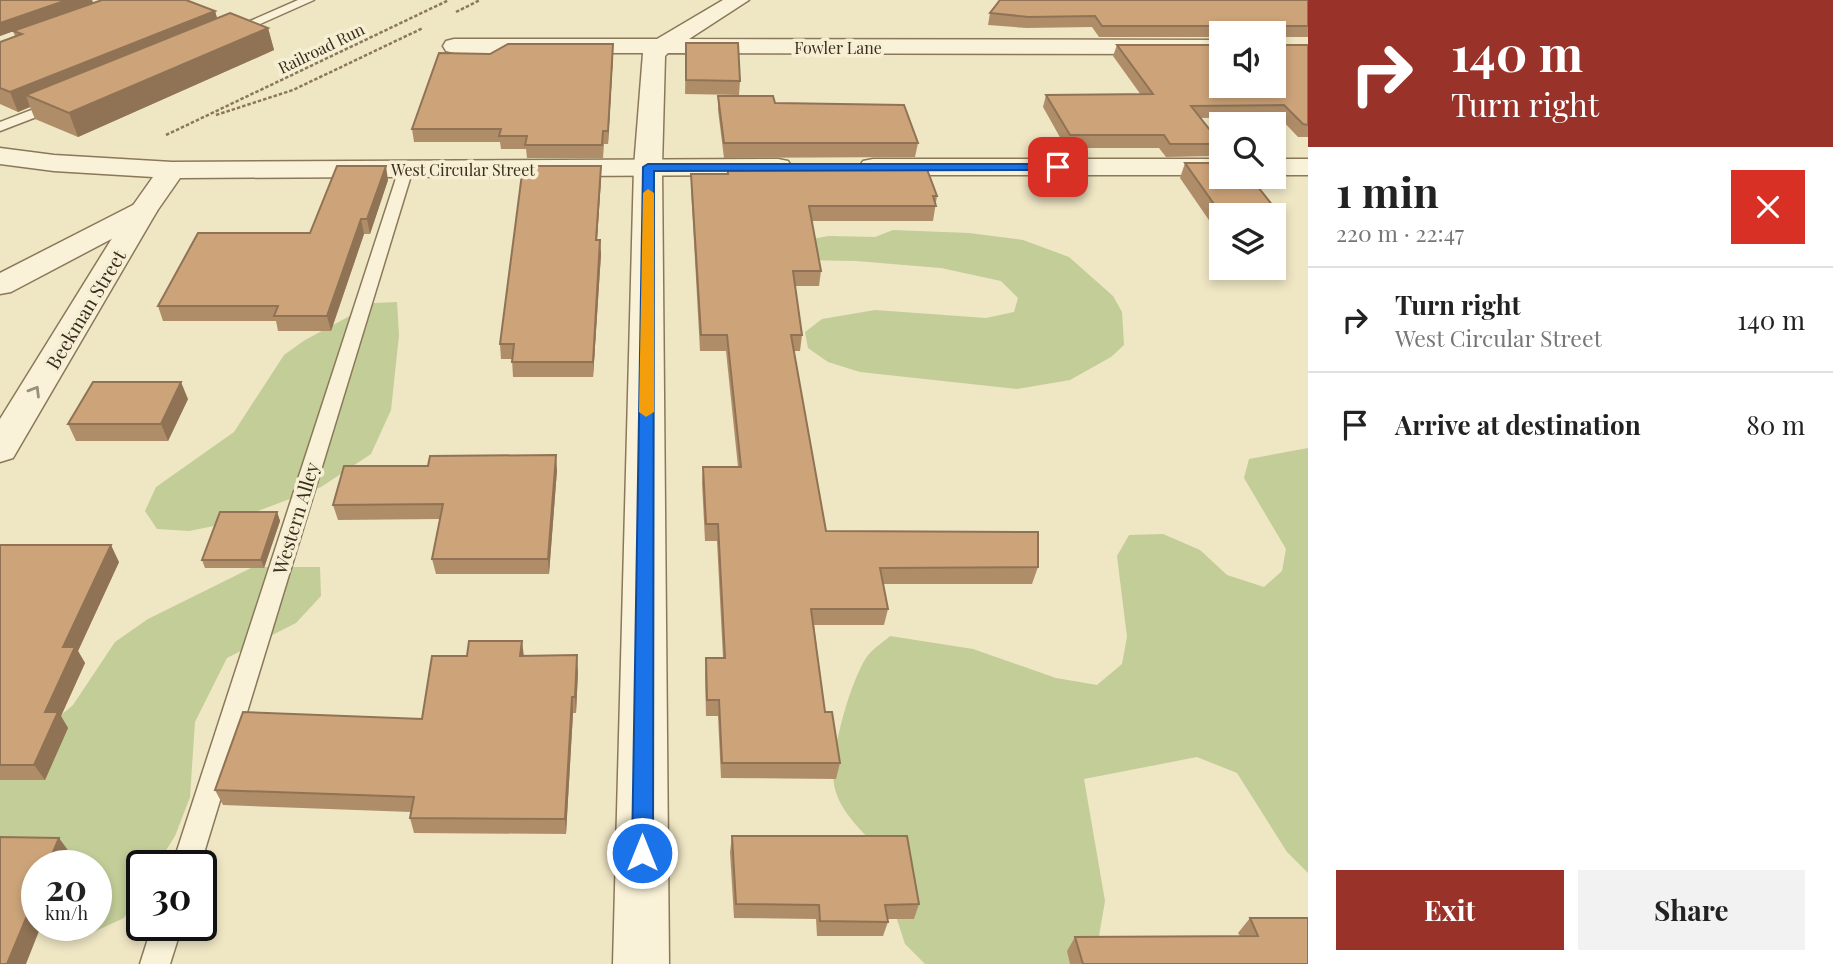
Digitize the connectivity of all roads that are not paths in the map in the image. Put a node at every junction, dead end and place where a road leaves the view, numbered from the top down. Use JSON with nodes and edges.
{"nodes":[{"id":1,"x":308,"y":0,"type":"edge"},
{"id":2,"x":738,"y":0,"type":"edge"},
{"id":3,"x":211,"y":40,"type":"edge"},
{"id":4,"x":454,"y":47,"type":"dead end"},
{"id":5,"x":661,"y":47,"type":"junction"},
{"id":6,"x":1209,"y":47,"type":"edge"},
{"id":7,"x":69,"y":99,"type":"edge"},
{"id":8,"x":0,"y":127,"type":"edge"},
{"id":9,"x":0,"y":156,"type":"edge"},
{"id":10,"x":648,"y":167,"type":"junction"},
{"id":11,"x":802,"y":167,"type":"edge"},
{"id":12,"x":844,"y":167,"type":"edge"},
{"id":13,"x":1209,"y":167,"type":"edge"},
{"id":14,"x":1286,"y":167,"type":"edge"},
{"id":15,"x":1308,"y":167,"type":"edge"},
{"id":16,"x":405,"y":169,"type":"junction"},
{"id":17,"x":172,"y":170,"type":"junction"},
{"id":18,"x":143,"y":212,"type":"junction"},
{"id":19,"x":0,"y":285,"type":"edge"},
{"id":20,"x":0,"y":449,"type":"edge"},
{"id":21,"x":191,"y":850,"type":"edge"},
{"id":22,"x":162,"y":941,"type":"edge"},
{"id":23,"x":155,"y":964,"type":"edge"},
{"id":24,"x":641,"y":964,"type":"edge"}],
"edges":[{"from":1,"to":3,"type":"lane"},
{"from":2,"to":5,"type":"street"},
{"from":4,"to":5,"type":"street","name":"Fowler Lane"},
{"from":5,"to":6,"type":"street","name":"Fowler Lane"},
{"from":5,"to":10,"type":"street"},
{"from":7,"to":8,"type":"lane"},
{"from":9,"to":17,"type":"street","name":"West Circular Street"},
{"from":10,"to":11,"type":"street","name":"West Circular Street"},
{"from":10,"to":16,"type":"street","name":"West Circular Street"},
{"from":10,"to":24,"type":"street"},
{"from":12,"to":13,"type":"street"},
{"from":14,"to":15,"type":"street"},
{"from":16,"to":17,"type":"street","name":"West Circular Street"},
{"from":16,"to":21,"type":"lane","name":"Western Alley"},
{"from":17,"to":18,"type":"street","name":"Beekman Street"},
{"from":18,"to":19,"type":"street"},
{"from":20,"to":18,"type":"street","name":"Beekman Street","one_way":true},
{"from":22,"to":23,"type":"lane"}]}
